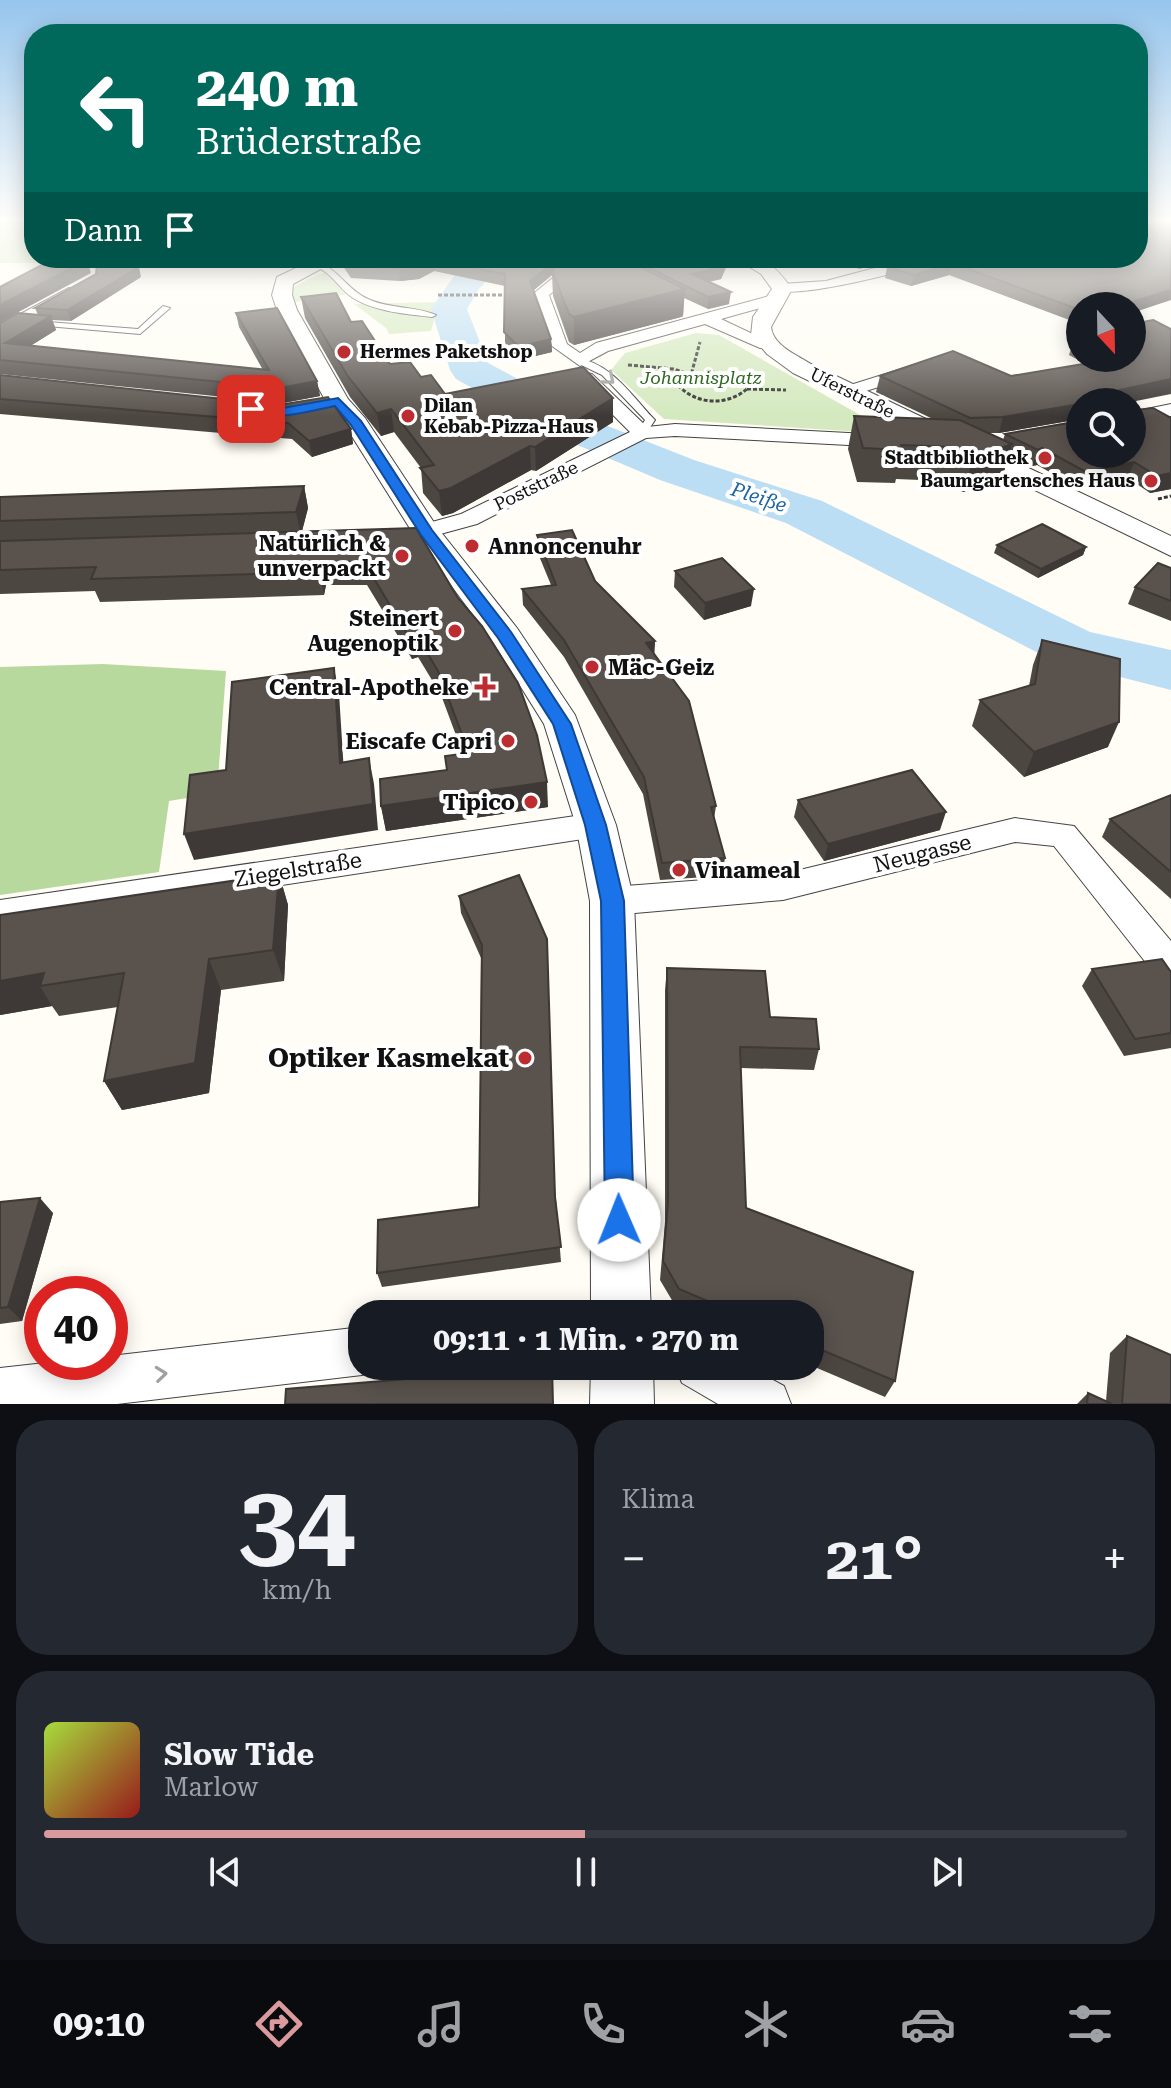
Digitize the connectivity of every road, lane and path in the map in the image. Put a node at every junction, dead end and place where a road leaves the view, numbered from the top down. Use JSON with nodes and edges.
{"nodes":[{"id":1,"x":81,"y":286,"type":"edge"},
{"id":2,"x":283,"y":286,"type":"edge"},
{"id":3,"x":343,"y":286,"type":"edge"},
{"id":4,"x":552,"y":286,"type":"edge"},
{"id":5,"x":774,"y":286,"type":"edge"},
{"id":6,"x":824,"y":286,"type":"edge"},
{"id":7,"x":541,"y":294,"type":"junction"},
{"id":8,"x":434,"y":295,"type":"dead end"},
{"id":9,"x":778,"y":295,"type":"junction"},
{"id":10,"x":680,"y":305,"type":"edge"},
{"id":11,"x":166,"y":308,"type":"dead end"},
{"id":12,"x":432,"y":315,"type":"dead end"},
{"id":13,"x":707,"y":319,"type":"junction"},
{"id":14,"x":18,"y":322,"type":"junction"},
{"id":15,"x":0,"y":332,"type":"edge"},
{"id":16,"x":766,"y":344,"type":"junction"},
{"id":17,"x":580,"y":361,"type":"junction"},
{"id":18,"x":929,"y":365,"type":"edge"},
{"id":19,"x":691,"y":375,"type":"junction"},
{"id":20,"x":850,"y":391,"type":"junction"},
{"id":21,"x":1171,"y":410,"type":"edge"},
{"id":22,"x":1146,"y":415,"type":"edge"},
{"id":23,"x":638,"y":435,"type":"junction"},
{"id":24,"x":999,"y":442,"type":"edge"},
{"id":25,"x":954,"y":444,"type":"junction"},
{"id":26,"x":1171,"y":496,"type":"edge"},
{"id":27,"x":1158,"y":499,"type":"dead end"},
{"id":28,"x":426,"y":532,"type":"junction"},
{"id":29,"x":381,"y":542,"type":"edge"},
{"id":30,"x":1171,"y":547,"type":"edge"},
{"id":31,"x":596,"y":825,"type":"junction"},
{"id":32,"x":612,"y":901,"type":"junction"},
{"id":33,"x":0,"y":914,"type":"edge"},
{"id":34,"x":1171,"y":967,"type":"edge"},
{"id":35,"x":621,"y":1300,"type":"edge"},
{"id":36,"x":348,"y":1353,"type":"edge"},
{"id":37,"x":622,"y":1380,"type":"edge"},
{"id":38,"x":724,"y":1380,"type":"edge"},
{"id":39,"x":0,"y":1393,"type":"edge"},
{"id":40,"x":622,"y":1404,"type":"edge"},
{"id":41,"x":766,"y":1404,"type":"edge"}],
"edges":[{"from":1,"to":14,"type":"street"},
{"from":2,"to":28,"type":"street"},
{"from":3,"to":12,"type":"lane"},
{"from":4,"to":7,"type":"street"},
{"from":5,"to":9,"type":"street"},
{"from":6,"to":9,"type":"street"},
{"from":7,"to":8,"type":"path"},
{"from":7,"to":17,"type":"street"},
{"from":9,"to":13,"type":"street"},
{"from":9,"to":16,"type":"street"},
{"from":10,"to":13,"type":"street"},
{"from":11,"to":14,"type":"lane"},
{"from":13,"to":16,"type":"street"},
{"from":13,"to":17,"type":"street"},
{"from":14,"to":15,"type":"street"},
{"from":16,"to":20,"type":"street","name":"Uferstraße"},
{"from":17,"to":19,"type":"path"},
{"from":17,"to":23,"type":"street","one_way":true},
{"from":18,"to":20,"type":"street"},
{"from":19,"to":19,"type":"path"},
{"from":20,"to":25,"type":"street","name":"Uferstraße"},
{"from":21,"to":22,"type":"street"},
{"from":23,"to":25,"type":"street"},
{"from":23,"to":28,"type":"street","name":"Poststraße"},
{"from":24,"to":25,"type":"street"},
{"from":25,"to":30,"type":"street","name":"Uferstraße"},
{"from":26,"to":27,"type":"path"},
{"from":28,"to":29,"type":"street","name":"Poststraße"},
{"from":28,"to":31,"type":"street"},
{"from":31,"to":32,"type":"street"},
{"from":31,"to":33,"type":"street","name":"Ziegelstraße"},
{"from":32,"to":34,"type":"street","name":"Neugasse"},
{"from":32,"to":35,"type":"street"},
{"from":39,"to":36,"type":"street","one_way":true},
{"from":37,"to":40,"type":"street"},
{"from":38,"to":41,"type":"street"}]}
